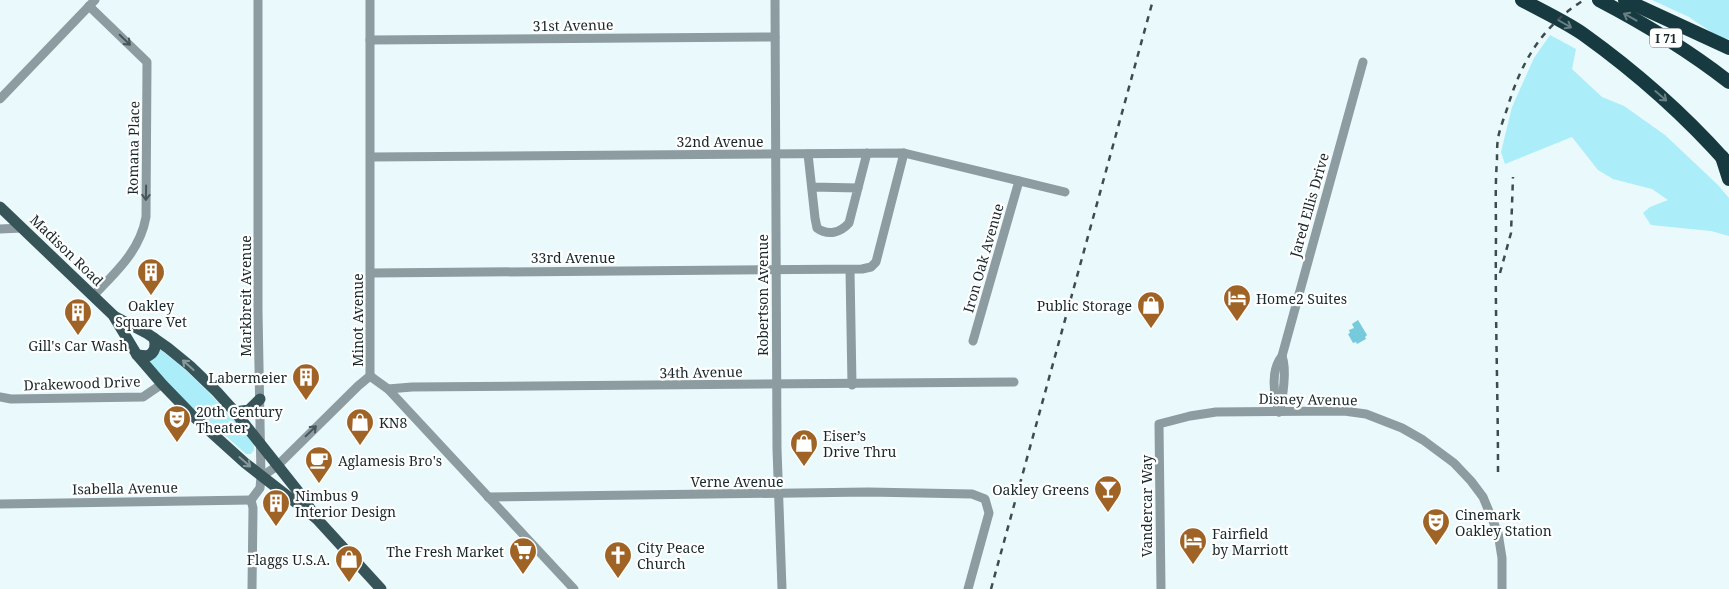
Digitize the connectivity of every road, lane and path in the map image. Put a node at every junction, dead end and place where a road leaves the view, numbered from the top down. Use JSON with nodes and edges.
{"nodes":[{"id":1,"x":258,"y":0,"type":"edge"},
{"id":2,"x":370,"y":0,"type":"edge"},
{"id":3,"x":775,"y":0,"type":"edge"},
{"id":4,"x":1522,"y":0,"type":"edge"},
{"id":5,"x":1599,"y":0,"type":"edge"},
{"id":6,"x":1624,"y":0,"type":"edge"},
{"id":7,"x":92,"y":3,"type":"edge"},
{"id":8,"x":775,"y":37,"type":"junction"},
{"id":9,"x":370,"y":40,"type":"junction"},
{"id":10,"x":1729,"y":48,"type":"edge"},
{"id":11,"x":1363,"y":62,"type":"dead end"},
{"id":12,"x":1729,"y":82,"type":"edge"},
{"id":13,"x":0,"y":100,"type":"edge"},
{"id":14,"x":904,"y":153,"type":"junction"},
{"id":15,"x":775,"y":154,"type":"junction"},
{"id":16,"x":808,"y":154,"type":"junction"},
{"id":17,"x":867,"y":154,"type":"junction"},
{"id":18,"x":371,"y":157,"type":"junction"},
{"id":19,"x":1725,"y":161,"type":"edge"},
{"id":20,"x":1729,"y":179,"type":"edge"},
{"id":21,"x":1019,"y":181,"type":"junction"},
{"id":22,"x":812,"y":187,"type":"junction"},
{"id":23,"x":858,"y":188,"type":"junction"},
{"id":24,"x":1065,"y":192,"type":"dead end"},
{"id":25,"x":0,"y":207,"type":"edge"},
{"id":26,"x":22,"y":228,"type":"junction"},
{"id":27,"x":0,"y":229,"type":"edge"},
{"id":28,"x":776,"y":269,"type":"junction"},
{"id":29,"x":850,"y":270,"type":"junction"},
{"id":30,"x":370,"y":273,"type":"junction"},
{"id":31,"x":93,"y":296,"type":"junction"},
{"id":32,"x":113,"y":315,"type":"junction"},
{"id":33,"x":151,"y":336,"type":"junction"},
{"id":34,"x":973,"y":341,"type":"dead end"},
{"id":35,"x":136,"y":352,"type":"junction"},
{"id":36,"x":370,"y":376,"type":"junction"},
{"id":37,"x":1014,"y":382,"type":"dead end"},
{"id":38,"x":162,"y":384,"type":"junction"},
{"id":39,"x":776,"y":384,"type":"junction"},
{"id":40,"x":852,"y":385,"type":"junction"},
{"id":41,"x":388,"y":389,"type":"junction"},
{"id":42,"x":0,"y":397,"type":"edge"},
{"id":43,"x":260,"y":399,"type":"junction"},
{"id":44,"x":235,"y":412,"type":"junction"},
{"id":45,"x":1279,"y":412,"type":"junction"},
{"id":46,"x":1159,"y":424,"type":"joint"},
{"id":47,"x":261,"y":446,"type":"junction"},
{"id":48,"x":277,"y":466,"type":"junction"},
{"id":49,"x":261,"y":477,"type":"junction"},
{"id":50,"x":274,"y":486,"type":"junction"},
{"id":51,"x":777,"y":494,"type":"junction"},
{"id":52,"x":302,"y":495,"type":"junction"},
{"id":53,"x":488,"y":497,"type":"junction"},
{"id":54,"x":250,"y":500,"type":"junction"},
{"id":55,"x":0,"y":504,"type":"edge"},
{"id":56,"x":317,"y":519,"type":"junction"},
{"id":57,"x":252,"y":589,"type":"edge"},
{"id":58,"x":381,"y":589,"type":"edge"},
{"id":59,"x":574,"y":589,"type":"edge"},
{"id":60,"x":782,"y":589,"type":"edge"},
{"id":61,"x":968,"y":589,"type":"edge"},
{"id":62,"x":1161,"y":589,"type":"edge"},
{"id":63,"x":1502,"y":589,"type":"edge"}],
"edges":[{"from":1,"to":43,"type":"street","name":"Markbreit Avenue"},
{"from":2,"to":9,"type":"street","name":"Minot Avenue"},
{"from":3,"to":8,"type":"street","name":"Robertson Avenue"},
{"from":4,"to":19,"type":"highway","one_way":true},
{"from":12,"to":5,"type":"highway","number":"I 71","one_way":true},
{"from":6,"to":10,"type":"highway"},
{"from":7,"to":13,"type":"street"},
{"from":7,"to":31,"type":"street","name":"Romana Place","one_way":true},
{"from":8,"to":9,"type":"street","name":"31st Avenue"},
{"from":8,"to":15,"type":"street","name":"Robertson Avenue"},
{"from":9,"to":18,"type":"street","name":"Minot Avenue"},
{"from":11,"to":45,"type":"street","name":"Jared Ellis Drive"},
{"from":14,"to":17,"type":"street","name":"32nd Avenue"},
{"from":14,"to":21,"type":"street","name":"32nd Avenue"},
{"from":14,"to":29,"type":"street","name":"33rd Avenue"},
{"from":15,"to":16,"type":"street","name":"32nd Avenue"},
{"from":15,"to":18,"type":"street","name":"32nd Avenue"},
{"from":15,"to":28,"type":"street","name":"Robertson Avenue"},
{"from":16,"to":17,"type":"street","name":"32nd Avenue"},
{"from":16,"to":22,"type":"street"},
{"from":17,"to":23,"type":"street"},
{"from":18,"to":30,"type":"street","name":"Minot Avenue"},
{"from":19,"to":20,"type":"highway"},
{"from":21,"to":24,"type":"street","name":"32nd Avenue"},
{"from":21,"to":34,"type":"street","name":"Iron Oak Avenue"},
{"from":22,"to":23,"type":"street"},
{"from":22,"to":23,"type":"street"},
{"from":25,"to":26,"type":"main road","name":"Madison Road"},
{"from":26,"to":27,"type":"street"},
{"from":26,"to":31,"type":"main road","name":"Madison Road"},
{"from":28,"to":29,"type":"street","name":"33rd Avenue"},
{"from":28,"to":30,"type":"street","name":"33rd Avenue"},
{"from":28,"to":39,"type":"street","name":"Robertson Avenue"},
{"from":29,"to":40,"type":"street"},
{"from":30,"to":36,"type":"street","name":"Minot Avenue"},
{"from":31,"to":32,"type":"main road","name":"Madison Road"},
{"from":32,"to":33,"type":"main road","name":"Madison Road"},
{"from":32,"to":35,"type":"main road","name":"Madison Road"},
{"from":33,"to":35,"type":"main road"},
{"from":33,"to":35,"type":"main road"},
{"from":44,"to":33,"type":"main road","name":"Madison Road","one_way":true},
{"from":35,"to":38,"type":"main road","name":"Madison Road"},
{"from":36,"to":41,"type":"street","name":"Minot Avenue"},
{"from":48,"to":36,"type":"street","one_way":true},
{"from":37,"to":40,"type":"street","name":"34th Avenue"},
{"from":38,"to":42,"type":"street","name":"Drakewood Drive"},
{"from":38,"to":49,"type":"main road","name":"Madison Road","one_way":true},
{"from":39,"to":40,"type":"street","name":"34th Avenue"},
{"from":39,"to":41,"type":"street","name":"34th Avenue"},
{"from":39,"to":51,"type":"street","name":"Robertson Avenue"},
{"from":41,"to":53,"type":"street","name":"Minot Avenue"},
{"from":43,"to":44,"type":"main road"},
{"from":43,"to":47,"type":"street","name":"Markbreit Avenue"},
{"from":44,"to":47,"type":"main road","name":"Madison Road"},
{"from":45,"to":46,"type":"street","name":"Disney Avenue"},
{"from":45,"to":63,"type":"street","name":"Disney Avenue"},
{"from":46,"to":62,"type":"street","name":"Vandercar Way"},
{"from":47,"to":48,"type":"main road","name":"Madison Road"},
{"from":47,"to":49,"type":"street","name":"Markbreit Avenue"},
{"from":48,"to":49,"type":"street"},
{"from":48,"to":52,"type":"main road","name":"Madison Road"},
{"from":49,"to":50,"type":"main road","name":"Madison Road"},
{"from":49,"to":54,"type":"street","name":"Markbreit Avenue"},
{"from":50,"to":52,"type":"main road"},
{"from":50,"to":56,"type":"main road","name":"Madison Road"},
{"from":51,"to":53,"type":"street","name":"Verne Avenue"},
{"from":51,"to":60,"type":"street","name":"Robertson Avenue"},
{"from":51,"to":61,"type":"street","name":"Verne Avenue"},
{"from":52,"to":56,"type":"main road","name":"Madison Road"},
{"from":53,"to":59,"type":"street","name":"Minot Avenue"},
{"from":54,"to":55,"type":"street","name":"Isabella Avenue"},
{"from":54,"to":57,"type":"street"},
{"from":56,"to":58,"type":"main road","name":"Madison Road"}]}
